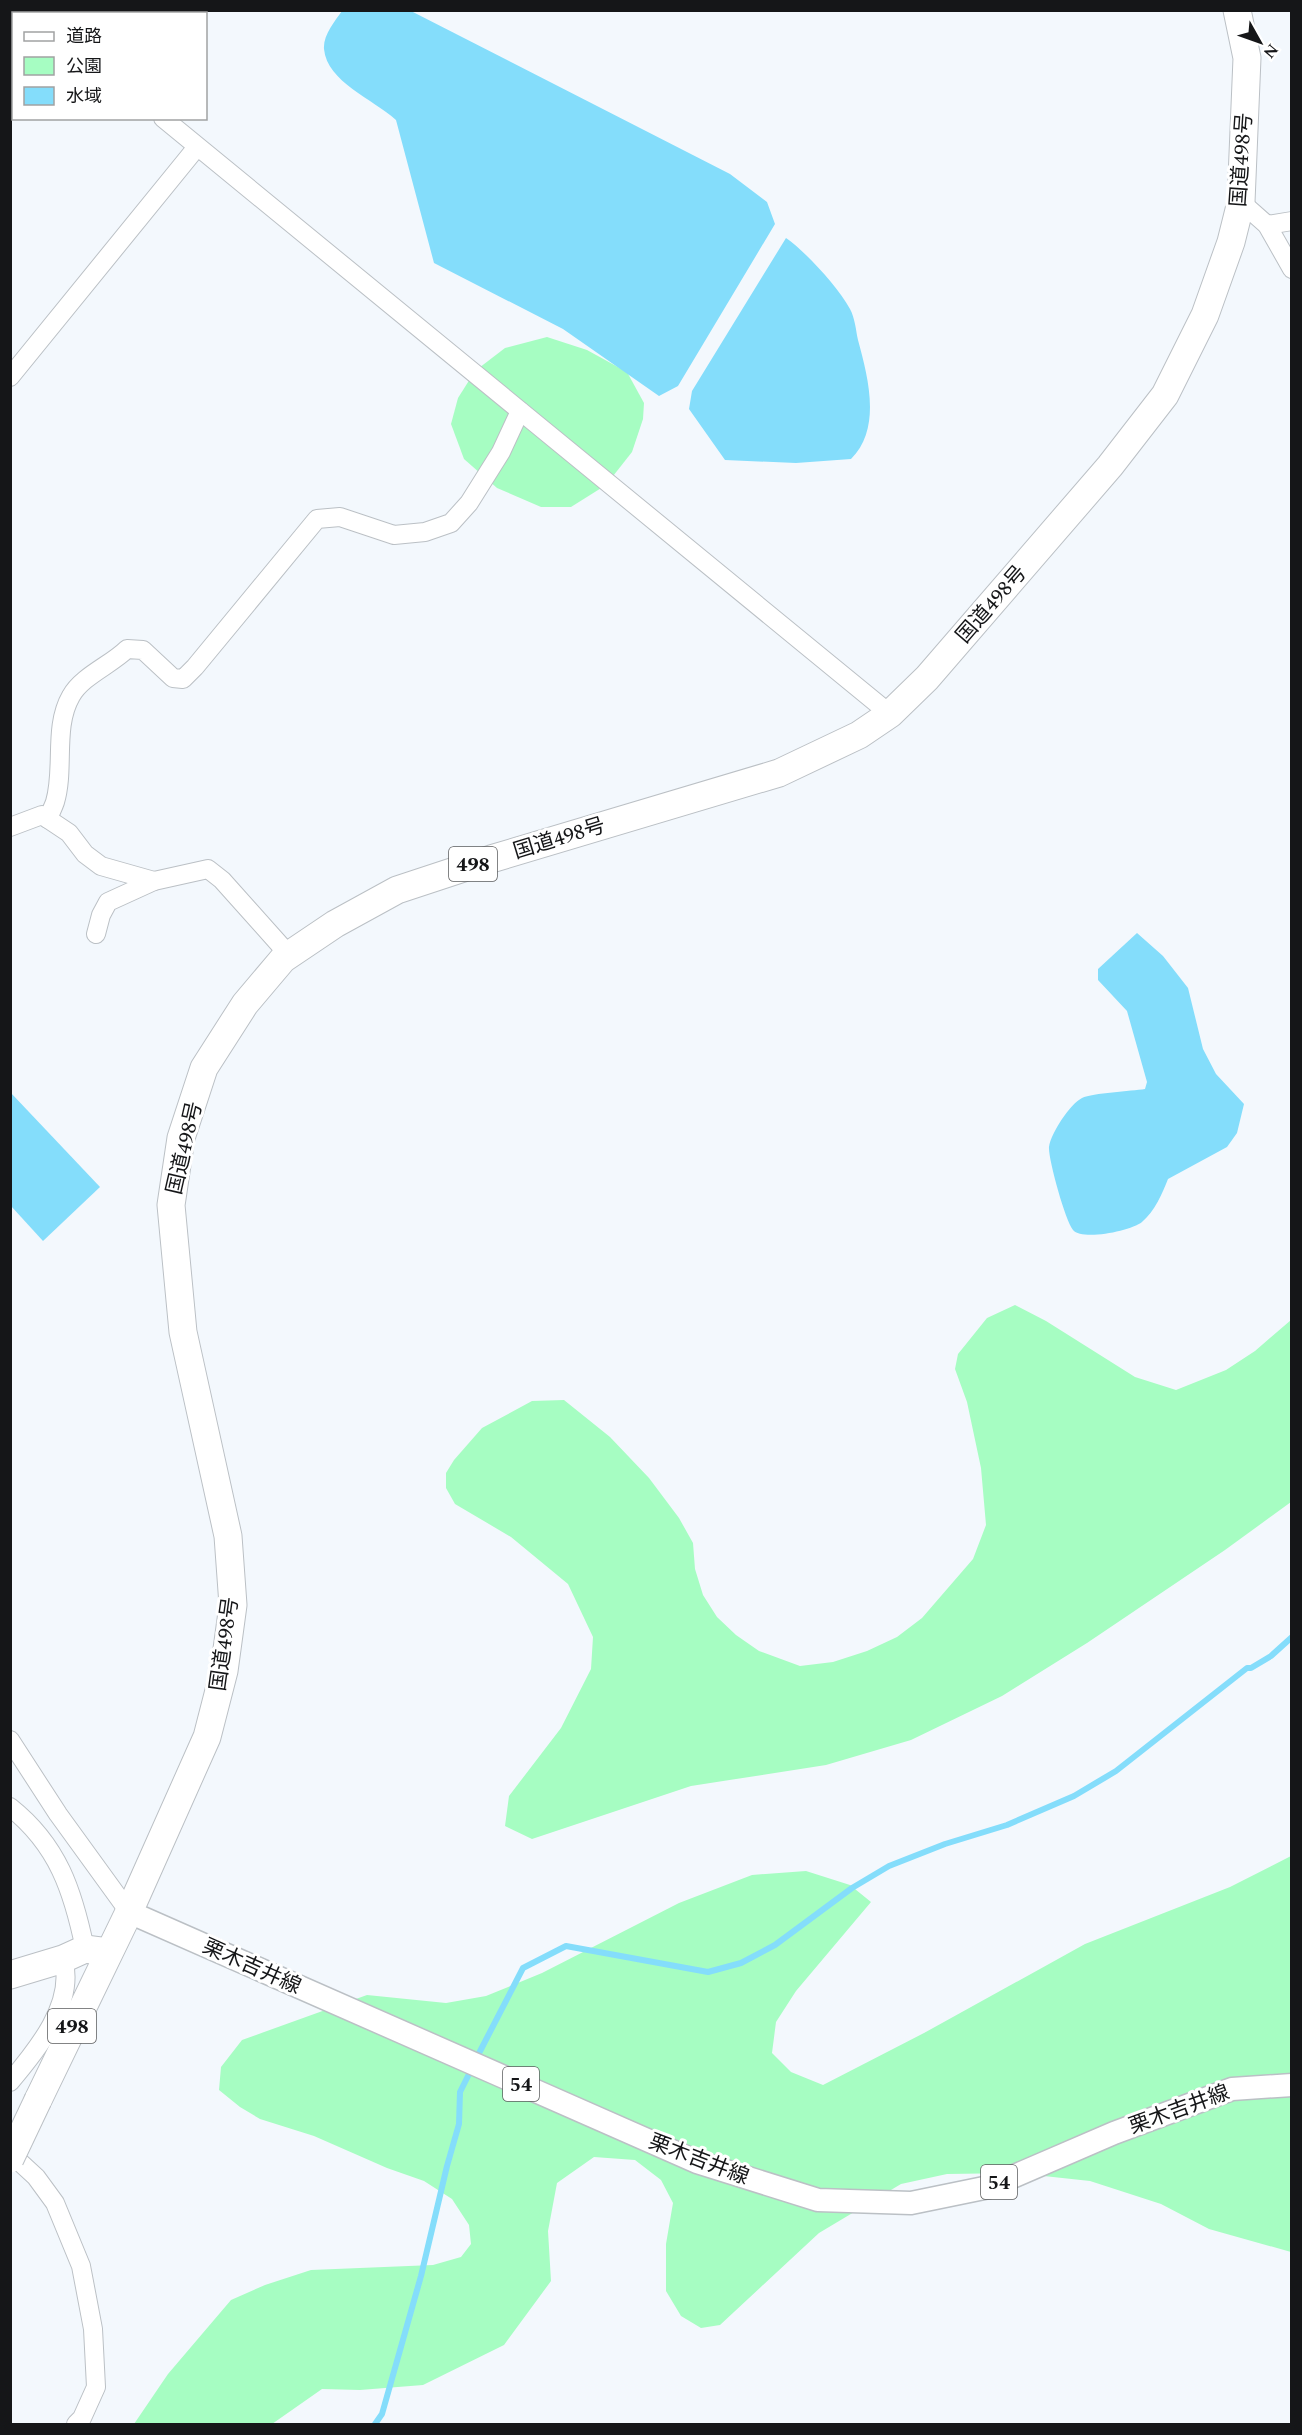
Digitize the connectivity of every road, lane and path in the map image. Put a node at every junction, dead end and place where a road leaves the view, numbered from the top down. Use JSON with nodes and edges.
{"nodes":[{"id":1,"x":1237,"y":10,"type":"edge"},
{"id":2,"x":165,"y":120,"type":"edge"},
{"id":3,"x":197,"y":147,"type":"junction"},
{"id":4,"x":1241,"y":202,"type":"junction"},
{"id":5,"x":1292,"y":221,"type":"edge"},
{"id":6,"x":1267,"y":225,"type":"junction"},
{"id":7,"x":1292,"y":269,"type":"edge"},
{"id":8,"x":10,"y":377,"type":"edge"},
{"id":9,"x":520,"y":411,"type":"junction"},
{"id":10,"x":890,"y":714,"type":"junction"},
{"id":11,"x":48,"y":819,"type":"junction"},
{"id":12,"x":10,"y":827,"type":"edge"},
{"id":13,"x":154,"y":881,"type":"junction"},
{"id":14,"x":96,"y":934,"type":"dead end"},
{"id":15,"x":289,"y":955,"type":"junction"},
{"id":16,"x":10,"y":1740,"type":"edge"},
{"id":17,"x":10,"y":1807,"type":"edge"},
{"id":18,"x":129,"y":1912,"type":"junction"},
{"id":19,"x":86,"y":1953,"type":"junction"},
{"id":20,"x":10,"y":1975,"type":"edge"},
{"id":21,"x":10,"y":2082,"type":"edge"},
{"id":22,"x":1292,"y":2085,"type":"edge"},
{"id":23,"x":10,"y":2153,"type":"edge"},
{"id":24,"x":10,"y":2160,"type":"edge"},
{"id":25,"x":76,"y":2424,"type":"edge"}],
"edges":[{"from":1,"to":4,"type":"highway","name":"国道498号","number":"498"},
{"from":2,"to":3,"type":"street"},
{"from":3,"to":8,"type":"street"},
{"from":3,"to":9,"type":"street"},
{"from":4,"to":6,"type":"street"},
{"from":4,"to":10,"type":"highway","name":"国道498号","number":"498"},
{"from":5,"to":6,"type":"street"},
{"from":6,"to":7,"type":"street"},
{"from":9,"to":10,"type":"street"},
{"from":9,"to":11,"type":"street"},
{"from":10,"to":15,"type":"highway","name":"国道498号","number":"498"},
{"from":11,"to":12,"type":"street"},
{"from":11,"to":13,"type":"street"},
{"from":13,"to":14,"type":"street"},
{"from":13,"to":15,"type":"street"},
{"from":15,"to":18,"type":"highway","name":"国道498号","number":"498"},
{"from":16,"to":18,"type":"street"},
{"from":17,"to":19,"type":"street"},
{"from":18,"to":19,"type":"highway","name":"国道498号","number":"498"},
{"from":18,"to":22,"type":"main road","name":"栗木吉井線","number":"54"},
{"from":19,"to":20,"type":"highway"},
{"from":19,"to":21,"type":"street"},
{"from":19,"to":24,"type":"highway","name":"国道498号","number":"498","bridge":true},
{"from":23,"to":25,"type":"street"}]}
